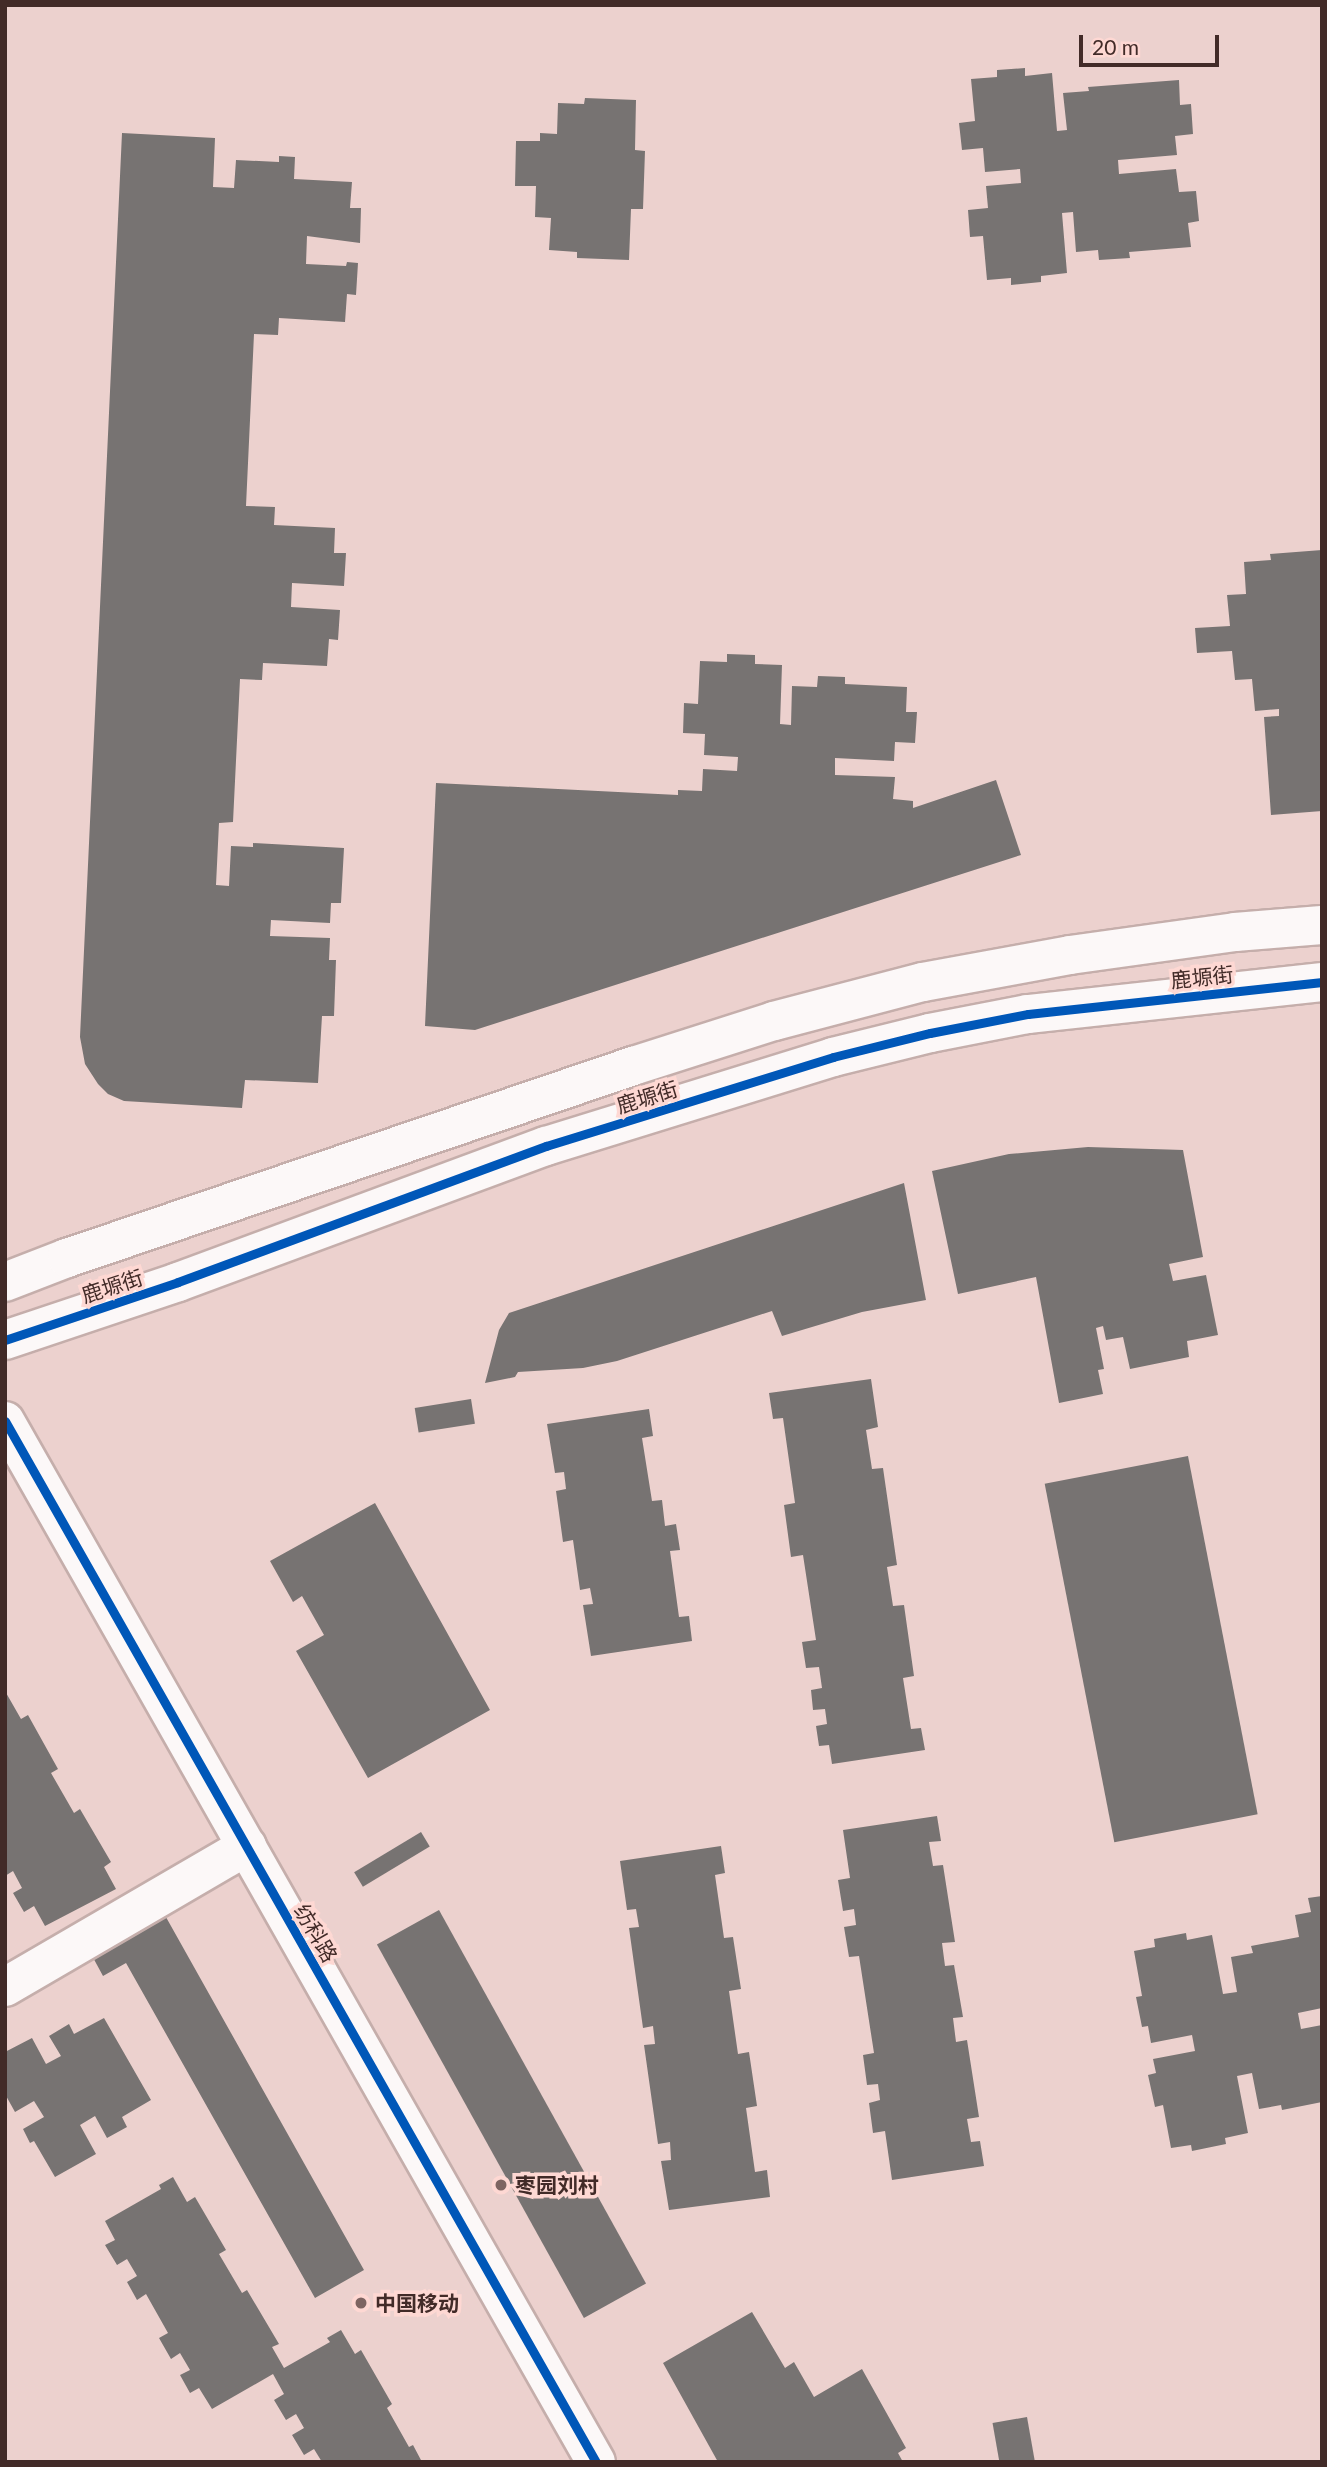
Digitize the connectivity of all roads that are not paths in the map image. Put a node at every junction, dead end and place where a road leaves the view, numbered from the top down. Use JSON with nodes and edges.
{"nodes":[{"id":1,"x":1322,"y":925,"type":"edge"},
{"id":2,"x":1322,"y":982,"type":"edge"},
{"id":3,"x":5,"y":1282,"type":"edge"},
{"id":4,"x":5,"y":1340,"type":"edge"},
{"id":5,"x":5,"y":1421,"type":"edge"},
{"id":6,"x":247,"y":1846,"type":"junction"},
{"id":7,"x":5,"y":1987,"type":"edge"},
{"id":8,"x":596,"y":2462,"type":"edge"}],
"edges":[{"from":1,"to":3,"type":"street","name":"鹿塬街"},
{"from":2,"to":4,"type":"street","name":"鹿塬街"},
{"from":5,"to":6,"type":"street","name":"纺科路"},
{"from":6,"to":7,"type":"street"},
{"from":6,"to":8,"type":"street","name":"纺科路"}]}
